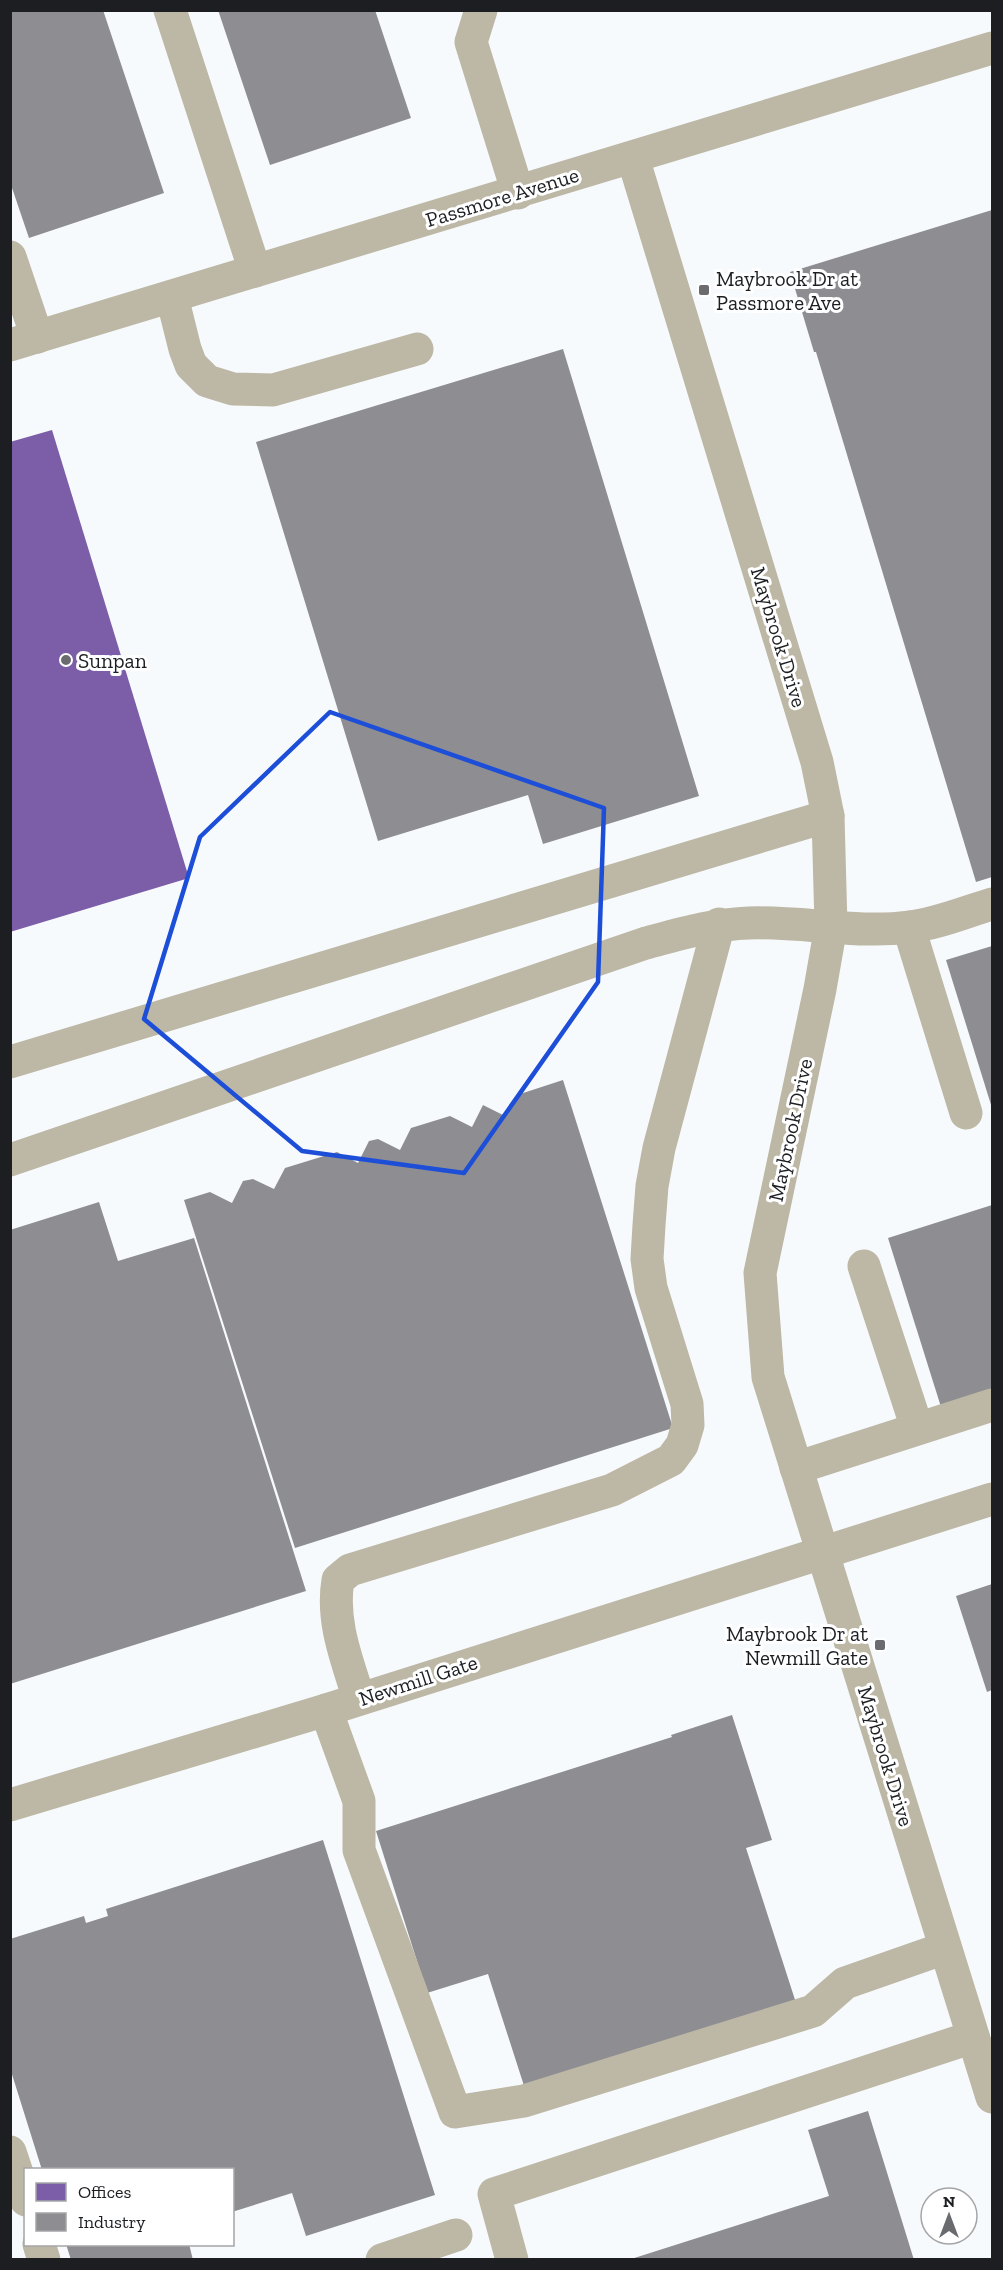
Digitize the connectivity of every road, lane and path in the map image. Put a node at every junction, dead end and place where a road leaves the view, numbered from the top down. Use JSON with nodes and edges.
{"nodes":[{"id":1,"x":170,"y":10,"type":"edge"},
{"id":2,"x":457,"y":10,"type":"edge"},
{"id":3,"x":481,"y":10,"type":"edge"},
{"id":4,"x":471,"y":42,"type":"junction"},
{"id":5,"x":993,"y":48,"type":"edge"},
{"id":6,"x":633,"y":158,"type":"junction"},
{"id":7,"x":518,"y":193,"type":"junction"},
{"id":8,"x":10,"y":257,"type":"edge"},
{"id":9,"x":255,"y":272,"type":"junction"},
{"id":10,"x":171,"y":297,"type":"junction"},
{"id":11,"x":24,"y":341,"type":"edge"},
{"id":12,"x":417,"y":349,"type":"dead end"},
{"id":13,"x":828,"y":816,"type":"junction"},
{"id":14,"x":993,"y":904,"type":"edge"},
{"id":15,"x":719,"y":924,"type":"junction"},
{"id":16,"x":831,"y":926,"type":"junction"},
{"id":17,"x":909,"y":928,"type":"junction"},
{"id":18,"x":10,"y":1062,"type":"edge"},
{"id":19,"x":966,"y":1113,"type":"dead end"},
{"id":20,"x":10,"y":1160,"type":"edge"},
{"id":21,"x":864,"y":1266,"type":"dead end"},
{"id":22,"x":993,"y":1405,"type":"edge"},
{"id":23,"x":917,"y":1428,"type":"junction"},
{"id":24,"x":796,"y":1468,"type":"junction"},
{"id":25,"x":993,"y":1500,"type":"edge"},
{"id":26,"x":823,"y":1552,"type":"junction"},
{"id":27,"x":359,"y":1699,"type":"junction"},
{"id":28,"x":326,"y":1710,"type":"junction"},
{"id":29,"x":10,"y":1805,"type":"edge"},
{"id":30,"x":945,"y":1948,"type":"junction"},
{"id":31,"x":973,"y":2037,"type":"junction"},
{"id":32,"x":993,"y":2097,"type":"edge"},
{"id":33,"x":10,"y":2152,"type":"edge"},
{"id":34,"x":24,"y":2194,"type":"edge"},
{"id":35,"x":456,"y":2235,"type":"dead end"},
{"id":36,"x":382,"y":2259,"type":"edge"},
{"id":37,"x":512,"y":2259,"type":"edge"}],
"edges":[{"from":1,"to":9,"type":"street"},
{"from":2,"to":4,"type":"street"},
{"from":3,"to":4,"type":"street"},
{"from":4,"to":7,"type":"street"},
{"from":5,"to":6,"type":"street","name":"Passmore Avenue"},
{"from":6,"to":7,"type":"street","name":"Passmore Avenue"},
{"from":6,"to":13,"type":"street","name":"Maybrook Drive"},
{"from":7,"to":9,"type":"street","name":"Passmore Avenue"},
{"from":8,"to":11,"type":"street"},
{"from":9,"to":10,"type":"street","name":"Passmore Avenue"},
{"from":10,"to":11,"type":"street","name":"Passmore Avenue"},
{"from":10,"to":12,"type":"street"},
{"from":13,"to":16,"type":"street","name":"Maybrook Drive"},
{"from":13,"to":18,"type":"street"},
{"from":14,"to":17,"type":"street"},
{"from":15,"to":16,"type":"street"},
{"from":15,"to":20,"type":"street"},
{"from":15,"to":27,"type":"street"},
{"from":16,"to":17,"type":"street"},
{"from":16,"to":24,"type":"street","name":"Maybrook Drive"},
{"from":17,"to":19,"type":"street"},
{"from":21,"to":23,"type":"street"},
{"from":22,"to":23,"type":"street"},
{"from":23,"to":24,"type":"street"},
{"from":24,"to":26,"type":"street","name":"Maybrook Drive"},
{"from":25,"to":26,"type":"street","name":"Newmill Gate"},
{"from":26,"to":27,"type":"street","name":"Newmill Gate"},
{"from":26,"to":30,"type":"street","name":"Maybrook Drive"},
{"from":27,"to":28,"type":"street","name":"Newmill Gate"},
{"from":28,"to":29,"type":"street","name":"Newmill Gate"},
{"from":28,"to":30,"type":"street"},
{"from":30,"to":31,"type":"street","name":"Maybrook Drive"},
{"from":31,"to":32,"type":"street","name":"Maybrook Drive"},
{"from":31,"to":37,"type":"street"},
{"from":33,"to":34,"type":"street"},
{"from":35,"to":36,"type":"street"}]}
